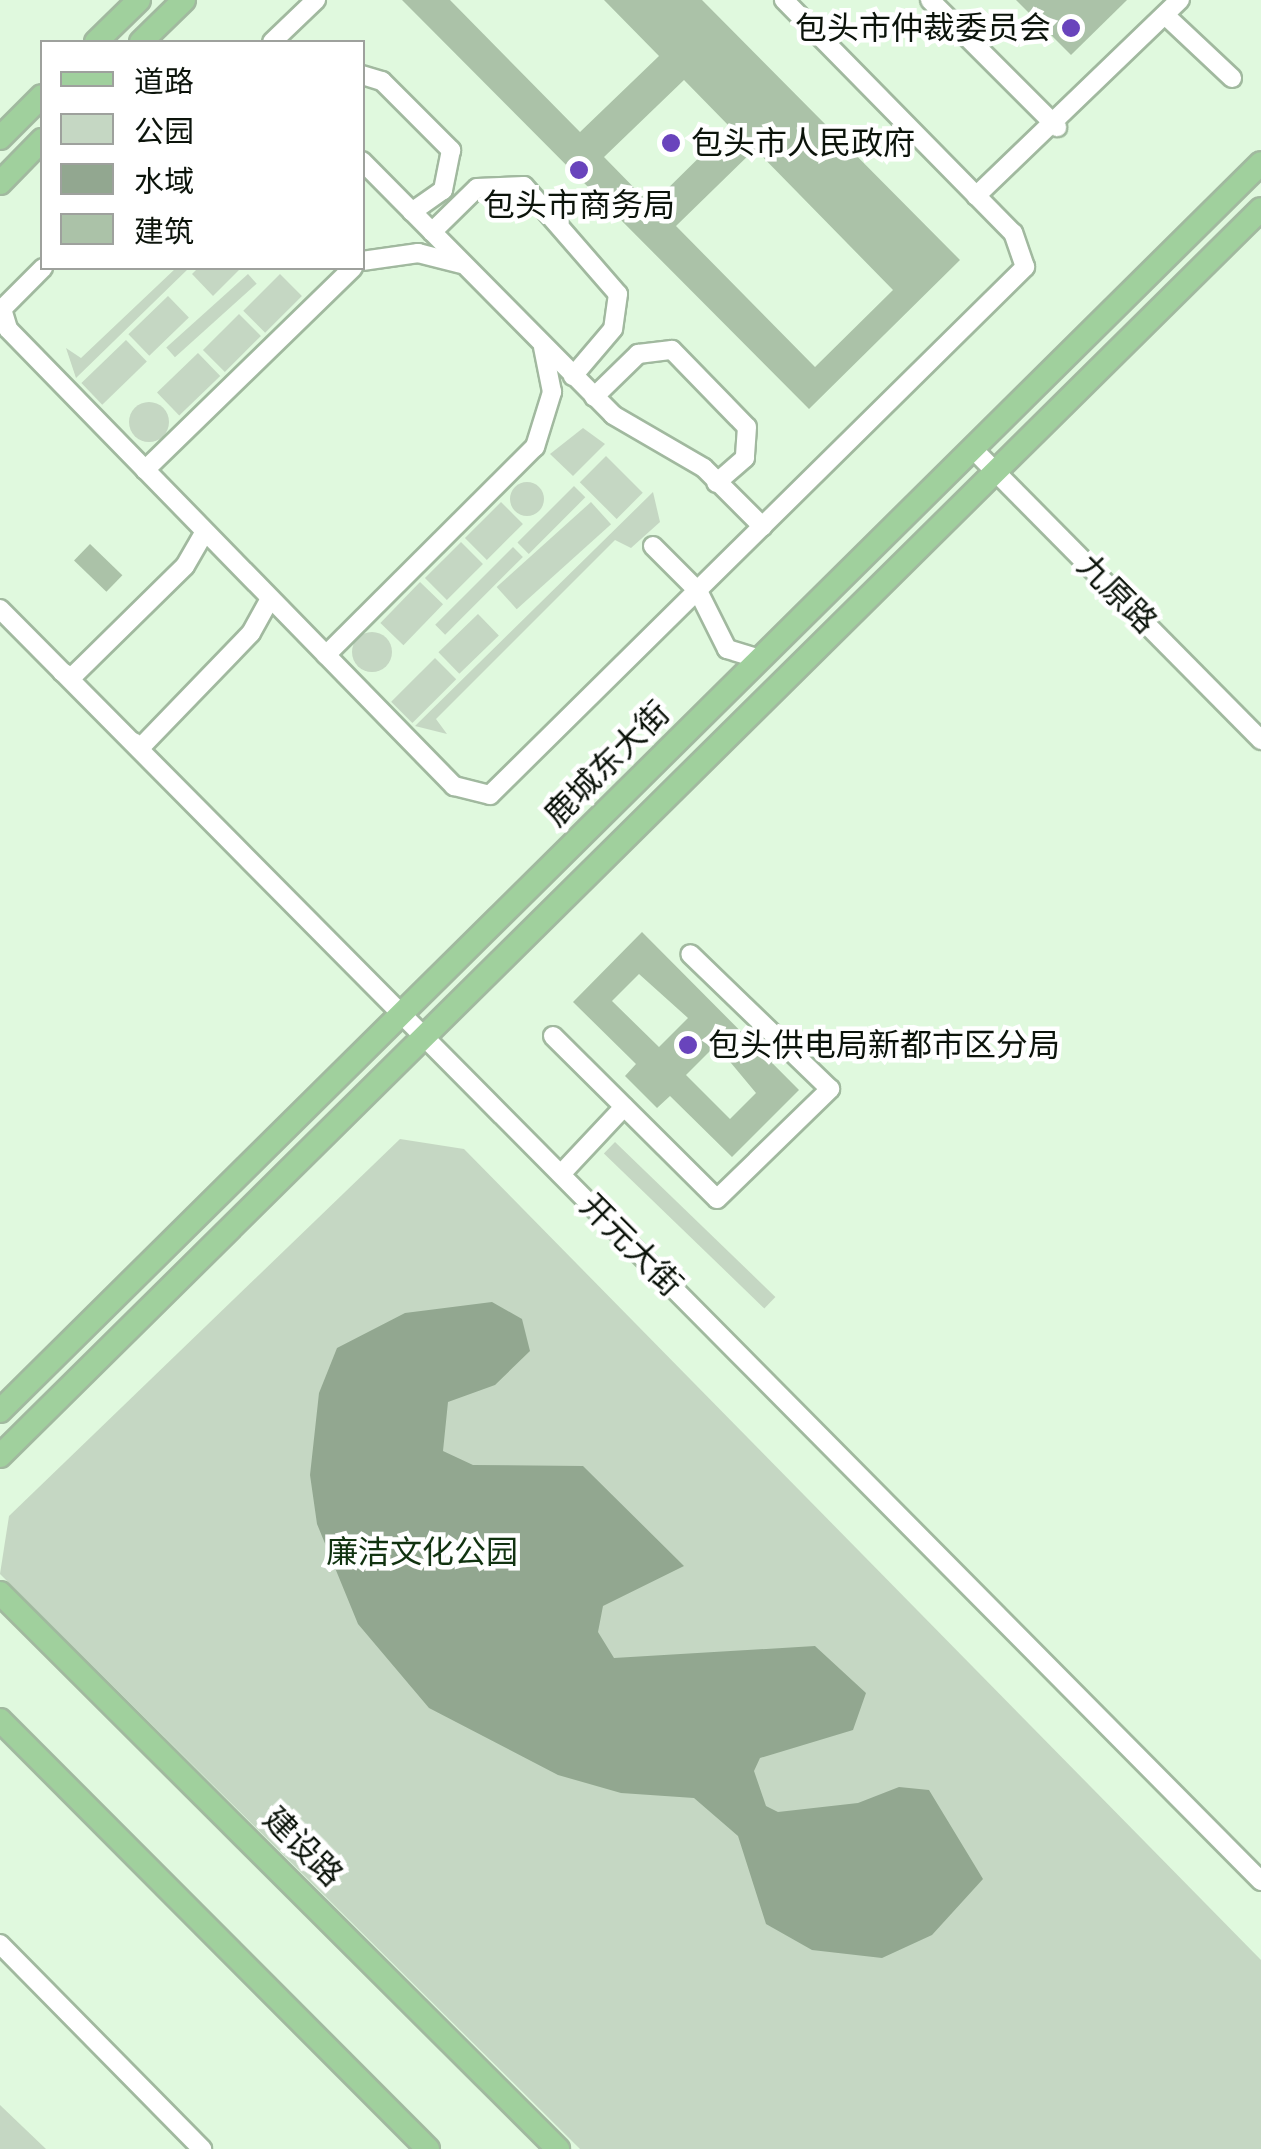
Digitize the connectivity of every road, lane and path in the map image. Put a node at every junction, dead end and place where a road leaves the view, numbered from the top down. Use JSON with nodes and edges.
{"nodes":[{"id":1,"x":139,"y":0,"type":"edge"},
{"id":2,"x":184,"y":0,"type":"edge"},
{"id":3,"x":316,"y":0,"type":"edge"},
{"id":4,"x":784,"y":0,"type":"edge"},
{"id":5,"x":930,"y":0,"type":"edge"},
{"id":6,"x":1180,"y":0,"type":"edge"},
{"id":7,"x":1165,"y":15,"type":"junction"},
{"id":8,"x":98,"y":40,"type":"edge"},
{"id":9,"x":143,"y":40,"type":"edge"},
{"id":10,"x":277,"y":40,"type":"edge"},
{"id":11,"x":365,"y":76,"type":"edge"},
{"id":12,"x":1232,"y":78,"type":"dead end"},
{"id":13,"x":40,"y":98,"type":"edge"},
{"id":14,"x":1056,"y":127,"type":"junction"},
{"id":15,"x":0,"y":138,"type":"edge"},
{"id":16,"x":40,"y":142,"type":"edge"},
{"id":17,"x":1261,"y":163,"type":"edge"},
{"id":18,"x":365,"y":164,"type":"edge"},
{"id":19,"x":0,"y":182,"type":"edge"},
{"id":20,"x":976,"y":196,"type":"junction"},
{"id":21,"x":1261,"y":209,"type":"edge"},
{"id":22,"x":412,"y":212,"type":"junction"},
{"id":23,"x":432,"y":232,"type":"junction"},
{"id":24,"x":365,"y":260,"type":"edge"},
{"id":25,"x":466,"y":266,"type":"junction"},
{"id":26,"x":41,"y":270,"type":"edge"},
{"id":27,"x":351,"y":270,"type":"edge"},
{"id":28,"x":540,"y":340,"type":"junction"},
{"id":29,"x":573,"y":376,"type":"junction"},
{"id":30,"x":594,"y":397,"type":"junction"},
{"id":31,"x":972,"y":448,"type":"junction"},
{"id":32,"x":145,"y":470,"type":"junction"},
{"id":33,"x":995,"y":472,"type":"junction"},
{"id":34,"x":716,"y":483,"type":"junction"},
{"id":35,"x":762,"y":527,"type":"junction"},
{"id":36,"x":205,"y":532,"type":"junction"},
{"id":37,"x":654,"y":546,"type":"dead end"},
{"id":38,"x":698,"y":591,"type":"junction"},
{"id":39,"x":270,"y":599,"type":"junction"},
{"id":40,"x":0,"y":610,"type":"edge"},
{"id":41,"x":326,"y":655,"type":"junction"},
{"id":42,"x":759,"y":659,"type":"junction"},
{"id":43,"x":62,"y":672,"type":"junction"},
{"id":44,"x":1261,"y":740,"type":"edge"},
{"id":45,"x":132,"y":742,"type":"junction"},
{"id":46,"x":690,"y":954,"type":"dead end"},
{"id":47,"x":402,"y":1013,"type":"junction"},
{"id":48,"x":424,"y":1036,"type":"junction"},
{"id":49,"x":553,"y":1036,"type":"dead end"},
{"id":50,"x":624,"y":1107,"type":"junction"},
{"id":51,"x":561,"y":1174,"type":"junction"},
{"id":52,"x":0,"y":1411,"type":"edge"},
{"id":53,"x":0,"y":1456,"type":"edge"},
{"id":54,"x":0,"y":1593,"type":"edge"},
{"id":55,"x":0,"y":1720,"type":"edge"},
{"id":56,"x":1261,"y":1881,"type":"edge"},
{"id":57,"x":0,"y":1944,"type":"edge"},
{"id":58,"x":202,"y":2149,"type":"edge"},
{"id":59,"x":428,"y":2149,"type":"edge"},
{"id":60,"x":558,"y":2149,"type":"edge"}],
"edges":[{"from":1,"to":8,"type":"main road"},
{"from":2,"to":9,"type":"main road"},
{"from":3,"to":10,"type":"street"},
{"from":4,"to":20,"type":"street"},
{"from":5,"to":14,"type":"street"},
{"from":6,"to":7,"type":"street"},
{"from":7,"to":12,"type":"street"},
{"from":7,"to":14,"type":"street"},
{"from":11,"to":22,"type":"street"},
{"from":13,"to":15,"type":"main road"},
{"from":14,"to":20,"type":"street"},
{"from":16,"to":19,"type":"main road"},
{"from":17,"to":31,"type":"main road","name":"鹿城东大街"},
{"from":18,"to":22,"type":"street"},
{"from":20,"to":35,"type":"street"},
{"from":21,"to":33,"type":"main road","name":"鹿城东大街"},
{"from":22,"to":23,"type":"street"},
{"from":23,"to":25,"type":"street"},
{"from":23,"to":29,"type":"street"},
{"from":24,"to":25,"type":"street"},
{"from":25,"to":28,"type":"street"},
{"from":26,"to":32,"type":"street"},
{"from":27,"to":32,"type":"street"},
{"from":28,"to":29,"type":"street"},
{"from":28,"to":41,"type":"street"},
{"from":29,"to":30,"type":"street"},
{"from":30,"to":34,"type":"street"},
{"from":30,"to":34,"type":"street"},
{"from":31,"to":33,"type":"street","name":"九原路"},
{"from":31,"to":42,"type":"main road","name":"鹿城东大街"},
{"from":32,"to":36,"type":"street"},
{"from":33,"to":44,"type":"street","name":"九原路"},
{"from":33,"to":48,"type":"main road","name":"鹿城东大街"},
{"from":34,"to":35,"type":"street"},
{"from":35,"to":38,"type":"street"},
{"from":36,"to":39,"type":"street"},
{"from":36,"to":43,"type":"street"},
{"from":37,"to":38,"type":"street"},
{"from":38,"to":41,"type":"street"},
{"from":38,"to":42,"type":"street"},
{"from":39,"to":41,"type":"street"},
{"from":39,"to":45,"type":"street"},
{"from":40,"to":43,"type":"street","name":"开元大街"},
{"from":42,"to":47,"type":"main road","name":"鹿城东大街"},
{"from":43,"to":45,"type":"street","name":"开元大街"},
{"from":45,"to":47,"type":"street","name":"开元大街"},
{"from":46,"to":50,"type":"street"},
{"from":47,"to":48,"type":"street","name":"开元大街"},
{"from":47,"to":52,"type":"main road","name":"鹿城东大街"},
{"from":48,"to":51,"type":"street","name":"开元大街"},
{"from":48,"to":53,"type":"main road","name":"鹿城东大街"},
{"from":49,"to":50,"type":"street"},
{"from":50,"to":51,"type":"street"},
{"from":51,"to":56,"type":"street","name":"开元大街"},
{"from":54,"to":60,"type":"main road","name":"建设路"},
{"from":55,"to":59,"type":"main road"},
{"from":57,"to":58,"type":"street"}]}
